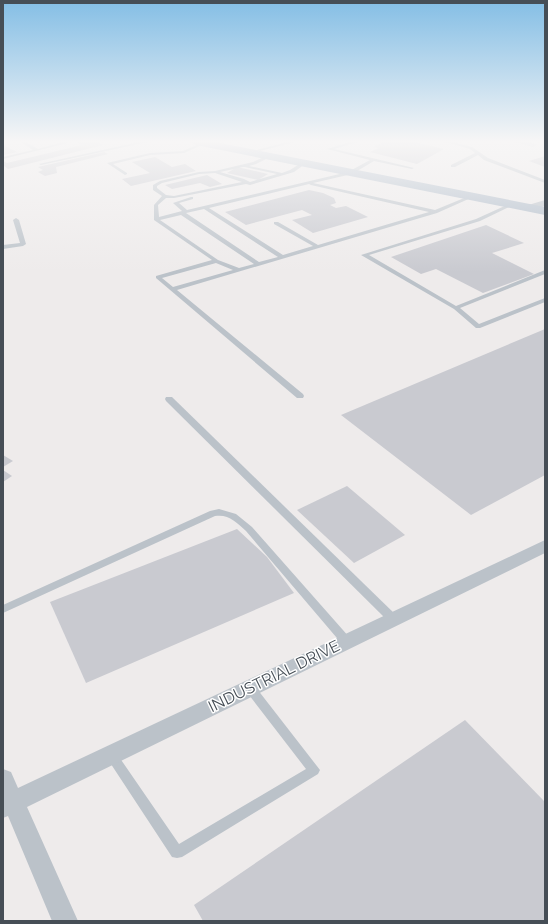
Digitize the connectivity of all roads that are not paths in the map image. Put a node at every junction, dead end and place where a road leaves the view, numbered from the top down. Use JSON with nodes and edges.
{"nodes":[{"id":1,"x":155,"y":185,"type":"edge"},
{"id":2,"x":228,"y":185,"type":"edge"},
{"id":3,"x":235,"y":185,"type":"edge"},
{"id":4,"x":299,"y":185,"type":"edge"},
{"id":5,"x":317,"y":185,"type":"edge"},
{"id":6,"x":411,"y":185,"type":"edge"},
{"id":7,"x":165,"y":196,"type":"junction"},
{"id":8,"x":471,"y":197,"type":"junction"},
{"id":9,"x":545,"y":203,"type":"edge"},
{"id":10,"x":511,"y":205,"type":"junction"},
{"id":11,"x":204,"y":207,"type":"junction"},
{"id":12,"x":528,"y":208,"type":"junction"},
{"id":13,"x":545,"y":211,"type":"edge"},
{"id":14,"x":184,"y":212,"type":"junction"},
{"id":15,"x":435,"y":212,"type":"junction"},
{"id":16,"x":156,"y":219,"type":"junction"},
{"id":17,"x":16,"y":220,"type":"dead end"},
{"id":18,"x":276,"y":223,"type":"dead end"},
{"id":19,"x":3,"y":247,"type":"edge"},
{"id":20,"x":318,"y":247,"type":"junction"},
{"id":21,"x":282,"y":257,"type":"junction"},
{"id":22,"x":216,"y":261,"type":"junction"},
{"id":23,"x":258,"y":264,"type":"junction"},
{"id":24,"x":239,"y":270,"type":"junction"},
{"id":25,"x":545,"y":272,"type":"edge"},
{"id":26,"x":173,"y":290,"type":"junction"},
{"id":27,"x":545,"y":300,"type":"edge"},
{"id":28,"x":456,"y":308,"type":"junction"},
{"id":29,"x":300,"y":396,"type":"dead end"},
{"id":30,"x":169,"y":399,"type":"dead end"},
{"id":31,"x":545,"y":546,"type":"edge"},
{"id":32,"x":3,"y":609,"type":"edge"},
{"id":33,"x":393,"y":619,"type":"junction"},
{"id":34,"x":346,"y":642,"type":"junction"},
{"id":35,"x":250,"y":688,"type":"junction"},
{"id":36,"x":111,"y":755,"type":"junction"},
{"id":37,"x":3,"y":779,"type":"edge"},
{"id":38,"x":8,"y":804,"type":"edge"},
{"id":39,"x":65,"y":921,"type":"edge"}],
"edges":[{"from":1,"to":7,"type":"lane"},
{"from":2,"to":7,"type":"lane"},
{"from":3,"to":14,"type":"lane"},
{"from":4,"to":11,"type":"lane"},
{"from":5,"to":15,"type":"lane"},
{"from":6,"to":8,"type":"main road"},
{"from":7,"to":16,"type":"lane"},
{"from":8,"to":10,"type":"main road"},
{"from":8,"to":15,"type":"lane"},
{"from":9,"to":12,"type":"street"},
{"from":10,"to":12,"type":"main road"},
{"from":10,"to":28,"type":"lane"},
{"from":11,"to":14,"type":"lane"},
{"from":11,"to":21,"type":"lane"},
{"from":12,"to":13,"type":"main road"},
{"from":14,"to":16,"type":"lane"},
{"from":14,"to":23,"type":"lane"},
{"from":15,"to":20,"type":"lane"},
{"from":16,"to":22,"type":"lane"},
{"from":17,"to":19,"type":"lane"},
{"from":18,"to":20,"type":"lane"},
{"from":20,"to":21,"type":"lane"},
{"from":21,"to":23,"type":"lane"},
{"from":22,"to":24,"type":"lane"},
{"from":22,"to":26,"type":"lane"},
{"from":23,"to":24,"type":"lane"},
{"from":24,"to":26,"type":"lane"},
{"from":25,"to":28,"type":"lane"},
{"from":26,"to":29,"type":"lane"},
{"from":27,"to":28,"type":"lane"},
{"from":30,"to":33,"type":"lane"},
{"from":31,"to":33,"type":"street","name":"INDUSTRIAL DRIVE"},
{"from":32,"to":34,"type":"lane"},
{"from":33,"to":34,"type":"street","name":"INDUSTRIAL DRIVE"},
{"from":34,"to":35,"type":"street","name":"INDUSTRIAL DRIVE"},
{"from":35,"to":36,"type":"street","name":"INDUSTRIAL DRIVE"},
{"from":35,"to":36,"type":"lane"},
{"from":36,"to":38,"type":"street","name":"INDUSTRIAL DRIVE"},
{"from":37,"to":38,"type":"street"},
{"from":38,"to":39,"type":"street"}]}
